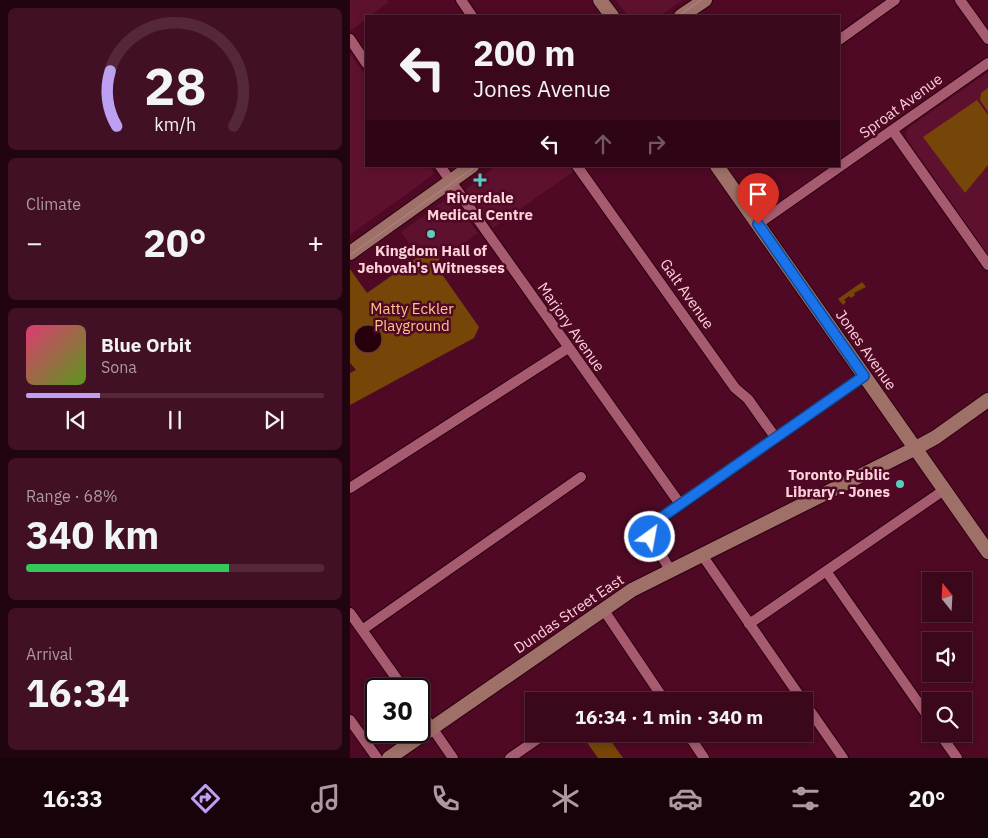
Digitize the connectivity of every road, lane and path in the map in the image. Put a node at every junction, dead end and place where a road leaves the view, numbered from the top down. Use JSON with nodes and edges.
{"nodes":[{"id":1,"x":461,"y":0,"type":"edge"},
{"id":2,"x":600,"y":0,"type":"edge"},
{"id":3,"x":705,"y":0,"type":"edge"},
{"id":4,"x":895,"y":0,"type":"edge"},
{"id":5,"x":960,"y":0,"type":"edge"},
{"id":6,"x":471,"y":15,"type":"edge"},
{"id":7,"x":611,"y":15,"type":"edge"},
{"id":8,"x":683,"y":15,"type":"edge"},
{"id":9,"x":350,"y":39,"type":"edge"},
{"id":10,"x":840,"y":39,"type":"edge"},
{"id":11,"x":988,"y":39,"type":"edge"},
{"id":12,"x":365,"y":62,"type":"edge"},
{"id":13,"x":988,"y":63,"type":"edge"},
{"id":14,"x":893,"y":131,"type":"junction"},
{"id":15,"x":441,"y":167,"type":"edge"},
{"id":16,"x":471,"y":167,"type":"edge"},
{"id":17,"x":578,"y":167,"type":"edge"},
{"id":18,"x":718,"y":167,"type":"edge"},
{"id":19,"x":450,"y":182,"type":"junction"},
{"id":20,"x":758,"y":224,"type":"junction"},
{"id":21,"x":350,"y":252,"type":"edge"},
{"id":22,"x":988,"y":266,"type":"edge"},
{"id":23,"x":568,"y":348,"type":"junction"},
{"id":24,"x":864,"y":376,"type":"junction"},
{"id":25,"x":988,"y":400,"type":"edge"},
{"id":26,"x":775,"y":437,"type":"junction"},
{"id":27,"x":916,"y":448,"type":"junction"},
{"id":28,"x":581,"y":477,"type":"dead end"},
{"id":29,"x":350,"y":488,"type":"edge"},
{"id":30,"x":944,"y":490,"type":"junction"},
{"id":31,"x":680,"y":504,"type":"junction"},
{"id":32,"x":988,"y":552,"type":"edge"},
{"id":33,"x":702,"y":555,"type":"junction"},
{"id":34,"x":670,"y":571,"type":"junction"},
{"id":35,"x":826,"y":571,"type":"junction"},
{"id":36,"x":604,"y":609,"type":"junction"},
{"id":37,"x":350,"y":613,"type":"edge"},
{"id":38,"x":749,"y":624,"type":"junction"},
{"id":39,"x":362,"y":630,"type":"junction"},
{"id":40,"x":396,"y":678,"type":"edge"},
{"id":41,"x":659,"y":692,"type":"edge"},
{"id":42,"x":796,"y":692,"type":"edge"},
{"id":43,"x":922,"y":708,"type":"edge"},
{"id":44,"x":813,"y":716,"type":"edge"},
{"id":45,"x":350,"y":720,"type":"edge"},
{"id":46,"x":430,"y":725,"type":"edge"},
{"id":47,"x":432,"y":728,"type":"junction"},
{"id":48,"x":533,"y":742,"type":"edge"},
{"id":49,"x":693,"y":742,"type":"edge"},
{"id":50,"x":946,"y":742,"type":"edge"},
{"id":51,"x":377,"y":758,"type":"edge"},
{"id":52,"x":389,"y":758,"type":"edge"},
{"id":53,"x":453,"y":758,"type":"edge"},
{"id":54,"x":510,"y":758,"type":"edge"},
{"id":55,"x":704,"y":758,"type":"edge"},
{"id":56,"x":843,"y":758,"type":"edge"},
{"id":57,"x":957,"y":758,"type":"edge"}],
"edges":[{"from":1,"to":6,"type":"street"},
{"from":2,"to":7,"type":"street"},
{"from":3,"to":8,"type":"street"},
{"from":4,"to":10,"type":"street"},
{"from":5,"to":11,"type":"street"},
{"from":9,"to":12,"type":"street"},
{"from":13,"to":14,"type":"street","name":"Sproat Avenue"},
{"from":14,"to":20,"type":"street","name":"Sproat Avenue"},
{"from":14,"to":22,"type":"street"},
{"from":15,"to":19,"type":"street","name":"Marjory Avenue"},
{"from":16,"to":19,"type":"street"},
{"from":17,"to":26,"type":"street","name":"Galt Avenue"},
{"from":18,"to":20,"type":"street","name":"Jones Avenue"},
{"from":19,"to":21,"type":"street"},
{"from":19,"to":23,"type":"street","name":"Marjory Avenue"},
{"from":20,"to":24,"type":"street","name":"Jones Avenue"},
{"from":23,"to":29,"type":"street"},
{"from":23,"to":31,"type":"street","name":"Marjory Avenue"},
{"from":24,"to":26,"type":"street"},
{"from":24,"to":27,"type":"street","name":"Jones Avenue"},
{"from":25,"to":27,"type":"street","name":"Dundas Street East"},
{"from":26,"to":31,"type":"street"},
{"from":27,"to":30,"type":"street","name":"Jones Avenue"},
{"from":27,"to":33,"type":"street","name":"Dundas Street East"},
{"from":28,"to":39,"type":"street"},
{"from":30,"to":32,"type":"street","name":"Jones Avenue"},
{"from":30,"to":35,"type":"street"},
{"from":31,"to":34,"type":"street"},
{"from":33,"to":34,"type":"street","name":"Dundas Street East"},
{"from":33,"to":38,"type":"street"},
{"from":34,"to":36,"type":"street","name":"Dundas Street East"},
{"from":35,"to":38,"type":"street"},
{"from":35,"to":43,"type":"street"},
{"from":36,"to":41,"type":"street"},
{"from":36,"to":47,"type":"street","name":"Dundas Street East"},
{"from":37,"to":39,"type":"street"},
{"from":38,"to":42,"type":"street"},
{"from":39,"to":40,"type":"street"},
{"from":44,"to":56,"type":"street"},
{"from":45,"to":51,"type":"street"},
{"from":46,"to":47,"type":"street"},
{"from":47,"to":52,"type":"street","name":"Dundas Street East"},
{"from":47,"to":53,"type":"street"},
{"from":48,"to":54,"type":"street"},
{"from":49,"to":55,"type":"street"},
{"from":50,"to":57,"type":"street"}]}
